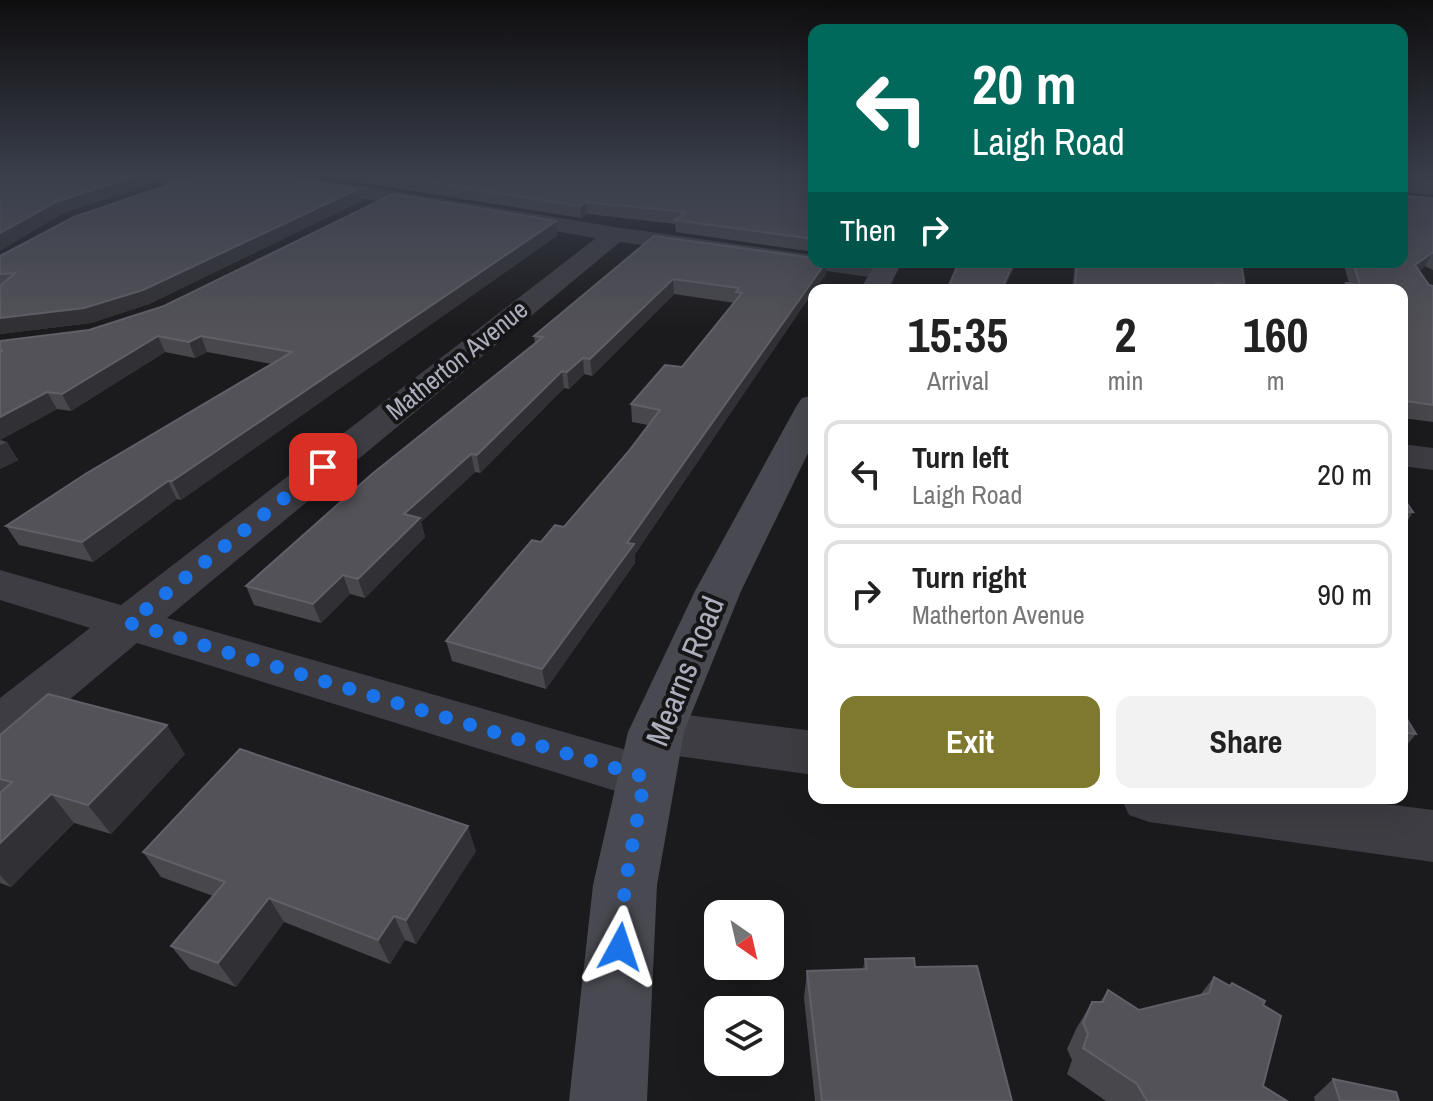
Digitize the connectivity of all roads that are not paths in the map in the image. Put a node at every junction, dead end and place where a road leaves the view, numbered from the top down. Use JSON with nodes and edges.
{"nodes":[{"id":1,"x":568,"y":226,"type":"edge"},
{"id":2,"x":615,"y":234,"type":"junction"},
{"id":3,"x":808,"y":261,"type":"edge"},
{"id":4,"x":849,"y":268,"type":"edge"},
{"id":5,"x":882,"y":274,"type":"edge"},
{"id":6,"x":808,"y":417,"type":"edge"},
{"id":7,"x":1408,"y":456,"type":"edge"},
{"id":8,"x":1433,"y":459,"type":"edge"},
{"id":9,"x":0,"y":585,"type":"edge"},
{"id":10,"x":129,"y":623,"type":"junction"},
{"id":11,"x":0,"y":727,"type":"edge"},
{"id":12,"x":808,"y":753,"type":"edge"},
{"id":13,"x":650,"y":754,"type":"junction"},
{"id":14,"x":1194,"y":804,"type":"edge"},
{"id":15,"x":1433,"y":836,"type":"edge"},
{"id":16,"x":608,"y":1101,"type":"edge"}],
"edges":[{"from":1,"to":2,"type":"street"},
{"from":2,"to":3,"type":"street"},
{"from":2,"to":10,"type":"street","name":"Matherton Avenue"},
{"from":4,"to":5,"type":"street"},
{"from":6,"to":13,"type":"street","name":"Mearns Road"},
{"from":7,"to":8,"type":"street"},
{"from":9,"to":10,"type":"street"},
{"from":10,"to":11,"type":"street","name":"Matherton Avenue"},
{"from":10,"to":13,"type":"street"},
{"from":12,"to":13,"type":"street"},
{"from":13,"to":16,"type":"street","name":"Mearns Road"},
{"from":14,"to":15,"type":"street"}]}
